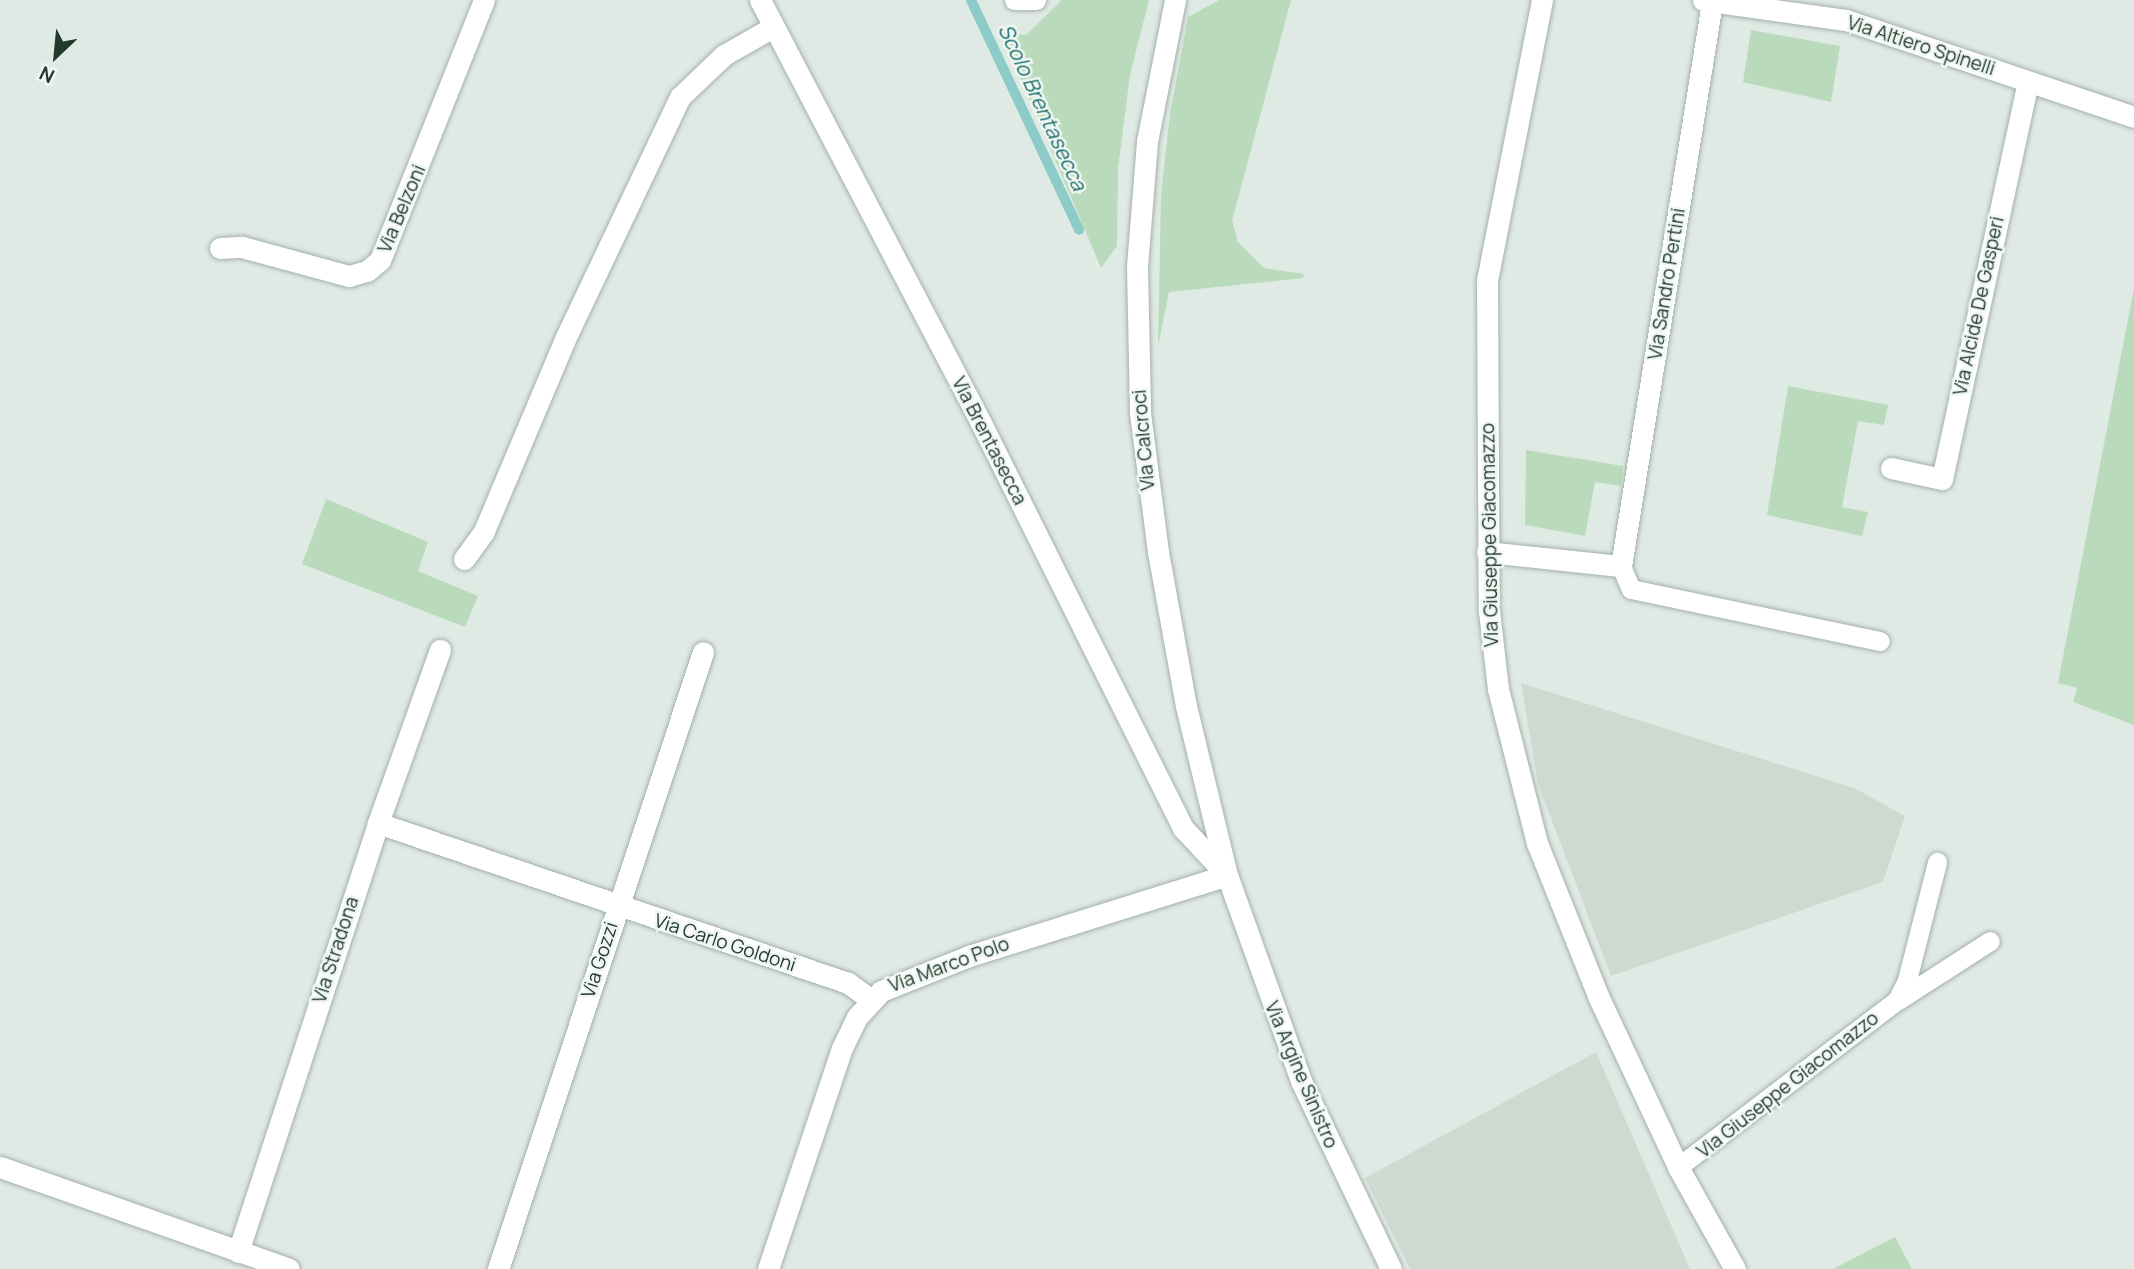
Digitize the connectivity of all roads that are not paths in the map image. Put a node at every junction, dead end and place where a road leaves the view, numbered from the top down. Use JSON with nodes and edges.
{"nodes":[{"id":1,"x":484,"y":0,"type":"edge"},
{"id":2,"x":760,"y":0,"type":"edge"},
{"id":3,"x":1014,"y":0,"type":"edge"},
{"id":4,"x":1036,"y":0,"type":"edge"},
{"id":5,"x":1175,"y":0,"type":"edge"},
{"id":6,"x":1542,"y":0,"type":"edge"},
{"id":7,"x":1708,"y":1,"type":"edge"},
{"id":8,"x":774,"y":26,"type":"junction"},
{"id":9,"x":2028,"y":82,"type":"junction"},
{"id":10,"x":2134,"y":117,"type":"edge"},
{"id":11,"x":220,"y":248,"type":"dead end"},
{"id":12,"x":1891,"y":468,"type":"dead end"},
{"id":13,"x":1488,"y":552,"type":"junction"},
{"id":14,"x":464,"y":559,"type":"dead end"},
{"id":15,"x":1621,"y":566,"type":"junction"},
{"id":16,"x":1880,"y":641,"type":"dead end"},
{"id":17,"x":440,"y":650,"type":"dead end"},
{"id":18,"x":703,"y":652,"type":"dead end"},
{"id":19,"x":378,"y":823,"type":"junction"},
{"id":20,"x":1937,"y":862,"type":"dead end"},
{"id":21,"x":1227,"y":875,"type":"junction"},
{"id":22,"x":618,"y":908,"type":"junction"},
{"id":23,"x":1990,"y":941,"type":"dead end"},
{"id":24,"x":871,"y":1000,"type":"junction"},
{"id":25,"x":1897,"y":1000,"type":"junction"},
{"id":26,"x":0,"y":1167,"type":"edge"},
{"id":27,"x":1678,"y":1167,"type":"junction"},
{"id":28,"x":238,"y":1252,"type":"junction"},
{"id":29,"x":289,"y":1269,"type":"edge"},
{"id":30,"x":498,"y":1269,"type":"edge"},
{"id":31,"x":768,"y":1269,"type":"edge"},
{"id":32,"x":1391,"y":1269,"type":"edge"},
{"id":33,"x":1735,"y":1269,"type":"edge"}],
"edges":[{"from":1,"to":11,"type":"street","name":"Via Belzoni"},
{"from":2,"to":8,"type":"street","name":"Via Brentasecca"},
{"from":3,"to":4,"type":"lane"},
{"from":5,"to":21,"type":"street","name":"Via Calcroci"},
{"from":6,"to":13,"type":"street","name":"Via Giuseppe Giacomazzo"},
{"from":7,"to":9,"type":"street","name":"Via Altiero Spinelli"},
{"from":7,"to":15,"type":"street","name":"Via Sandro Pertini"},
{"from":8,"to":14,"type":"street"},
{"from":8,"to":21,"type":"street","name":"Via Brentasecca"},
{"from":9,"to":10,"type":"street","name":"Via Altiero Spinelli"},
{"from":9,"to":12,"type":"street","name":"Via Alcide De Gasperi"},
{"from":13,"to":15,"type":"street"},
{"from":13,"to":27,"type":"street","name":"Via Giuseppe Giacomazzo"},
{"from":15,"to":16,"type":"lane"},
{"from":17,"to":19,"type":"street","name":"Via Stradona"},
{"from":18,"to":22,"type":"street","name":"Via Gozzi"},
{"from":19,"to":22,"type":"street","name":"Via Carlo Goldoni"},
{"from":19,"to":28,"type":"street","name":"Via Stradona"},
{"from":20,"to":25,"type":"lane","name":"Via Giuseppe Giacomazzo"},
{"from":21,"to":24,"type":"street","name":"Via Marco Polo"},
{"from":21,"to":32,"type":"street","name":"Via Argine Sinistro"},
{"from":22,"to":24,"type":"street","name":"Via Carlo Goldoni"},
{"from":22,"to":30,"type":"street","name":"Via Gozzi"},
{"from":23,"to":25,"type":"lane","name":"Via Giuseppe Giacomazzo"},
{"from":24,"to":31,"type":"street","name":"Via Marco Polo"},
{"from":25,"to":27,"type":"lane","name":"Via Giuseppe Giacomazzo"},
{"from":26,"to":28,"type":"street"},
{"from":27,"to":33,"type":"street","name":"Via Giuseppe Giacomazzo"},
{"from":28,"to":29,"type":"street"}]}
